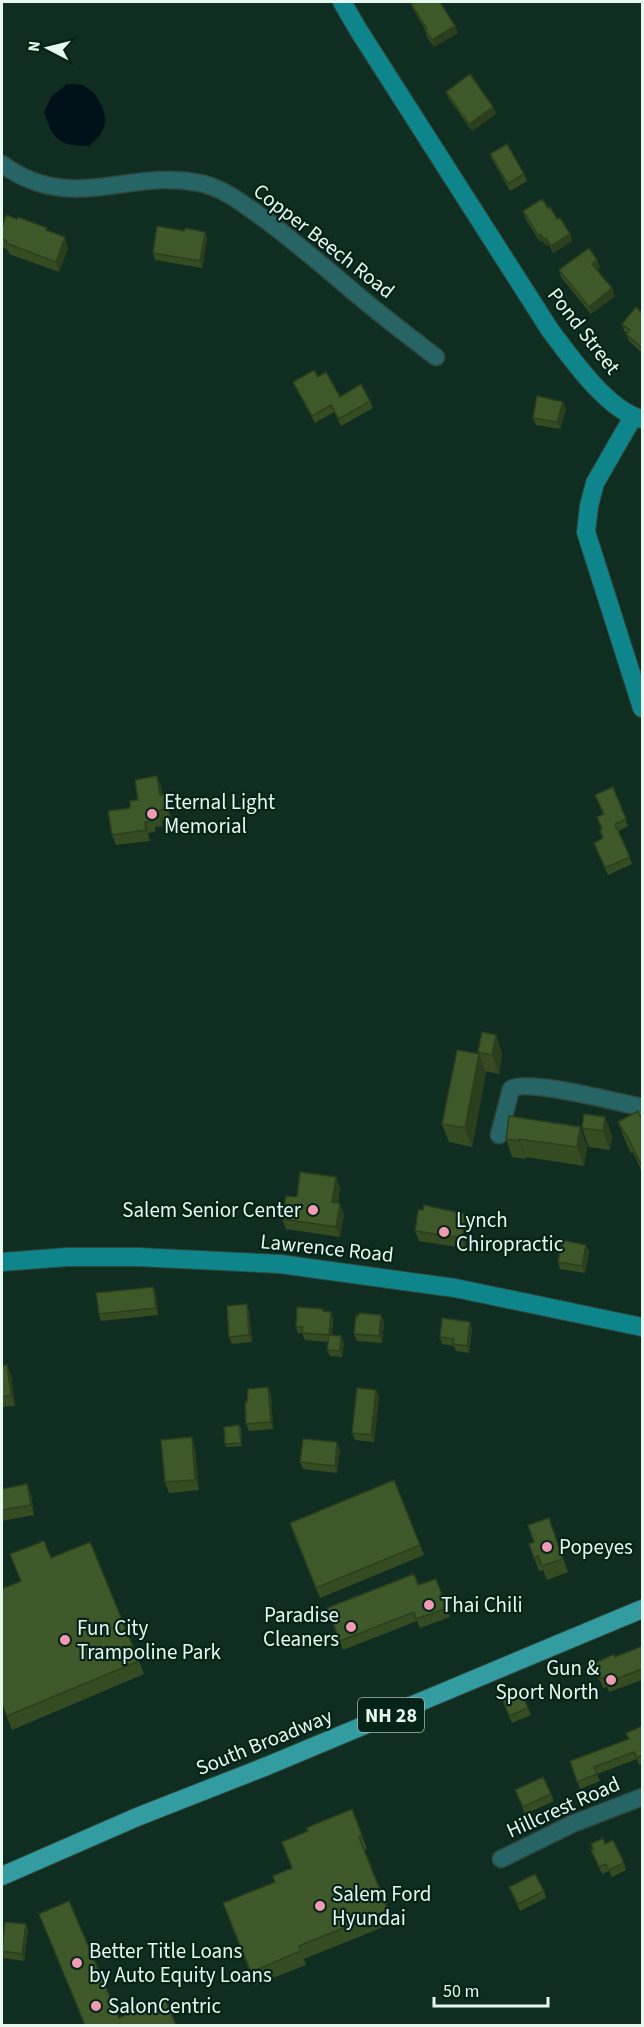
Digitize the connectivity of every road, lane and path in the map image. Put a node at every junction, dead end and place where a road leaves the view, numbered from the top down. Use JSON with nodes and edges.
{"nodes":[{"id":1,"x":342,"y":2,"type":"edge"},
{"id":2,"x":2,"y":165,"type":"edge"},
{"id":3,"x":436,"y":357,"type":"dead end"},
{"id":4,"x":638,"y":418,"type":"edge"},
{"id":5,"x":642,"y":708,"type":"edge"},
{"id":6,"x":642,"y":1107,"type":"edge"},
{"id":7,"x":499,"y":1136,"type":"dead end"},
{"id":8,"x":2,"y":1262,"type":"edge"},
{"id":9,"x":642,"y":1327,"type":"edge"},
{"id":10,"x":642,"y":1609,"type":"edge"},
{"id":11,"x":642,"y":1797,"type":"edge"},
{"id":12,"x":501,"y":1859,"type":"dead end"},
{"id":13,"x":2,"y":1876,"type":"edge"}],
"edges":[{"from":1,"to":4,"type":"street","name":"Pond Street"},
{"from":2,"to":3,"type":"street","name":"Copper Beech Road"},
{"from":4,"to":5,"type":"street","name":"Pond Street"},
{"from":6,"to":7,"type":"street"},
{"from":8,"to":9,"type":"street","name":"Lawrence Road"},
{"from":10,"to":13,"type":"main road","name":"South Broadway","number":"NH 28"},
{"from":11,"to":12,"type":"street","name":"Hillcrest Road"}]}
